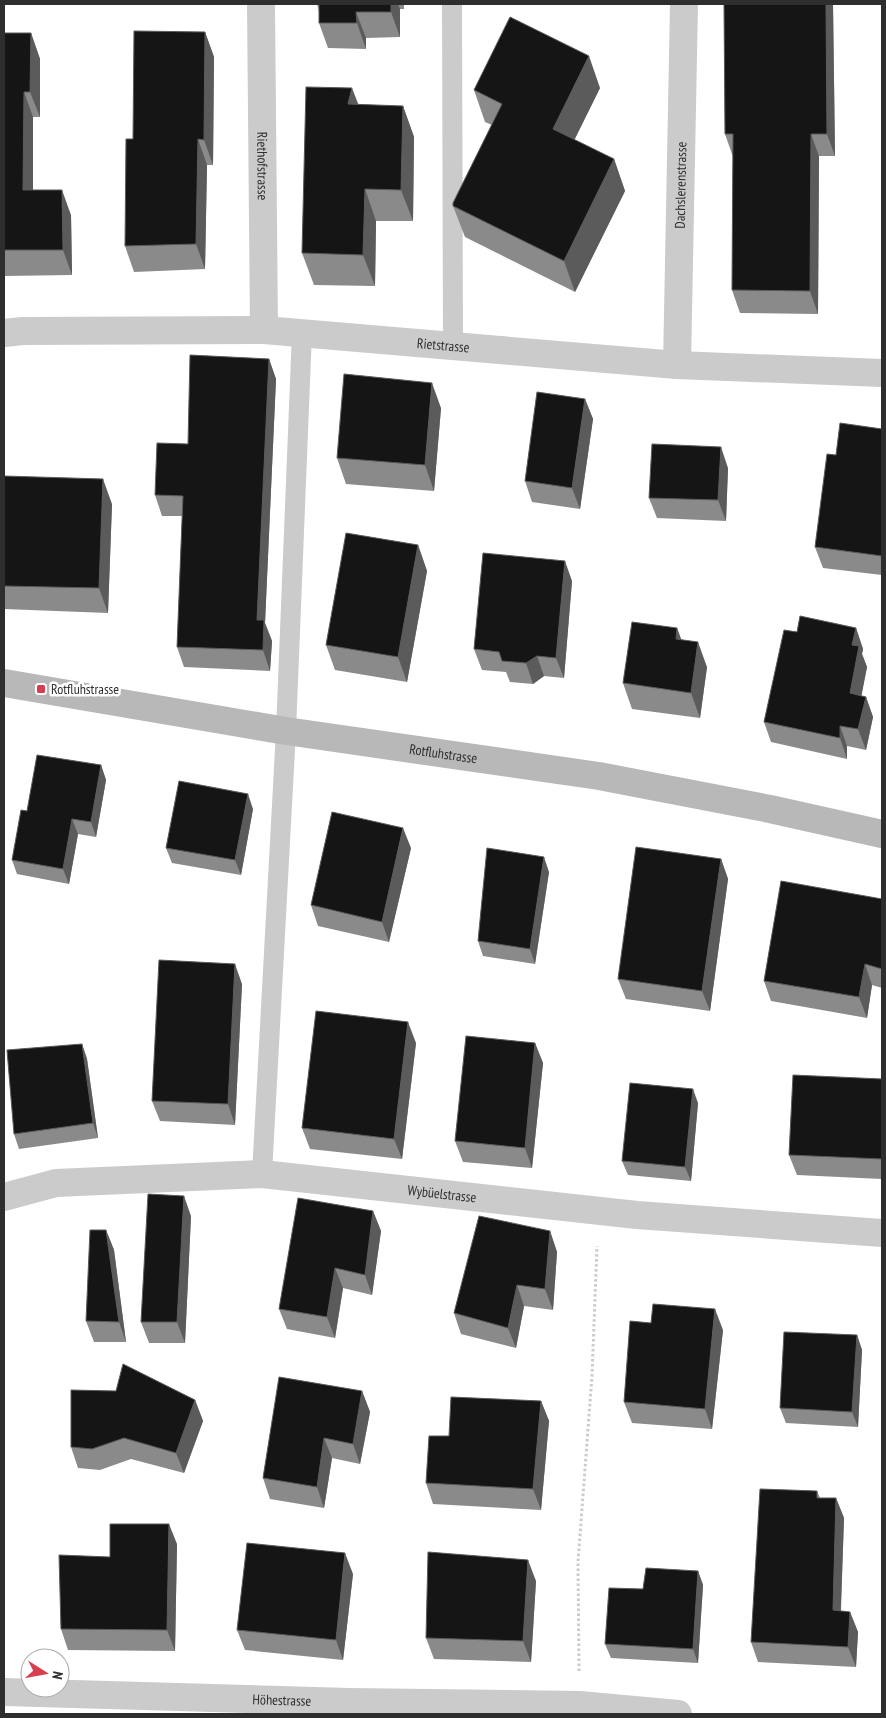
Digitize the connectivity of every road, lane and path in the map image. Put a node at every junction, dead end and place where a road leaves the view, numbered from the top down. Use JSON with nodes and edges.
{"nodes":[{"id":1,"x":261,"y":4,"type":"edge"},
{"id":2,"x":452,"y":4,"type":"edge"},
{"id":3,"x":684,"y":4,"type":"edge"},
{"id":4,"x":264,"y":330,"type":"junction"},
{"id":5,"x":302,"y":332,"type":"junction"},
{"id":6,"x":4,"y":333,"type":"edge"},
{"id":7,"x":453,"y":346,"type":"junction"},
{"id":8,"x":677,"y":365,"type":"junction"},
{"id":9,"x":882,"y":373,"type":"edge"},
{"id":10,"x":4,"y":683,"type":"edge"},
{"id":11,"x":286,"y":731,"type":"junction"},
{"id":12,"x":882,"y":834,"type":"edge"},
{"id":13,"x":262,"y":1174,"type":"junction"},
{"id":14,"x":4,"y":1197,"type":"edge"},
{"id":15,"x":598,"y":1210,"type":"junction"},
{"id":16,"x":882,"y":1232,"type":"edge"},
{"id":17,"x":4,"y":1692,"type":"edge"},
{"id":18,"x":580,"y":1705,"type":"junction"},
{"id":19,"x":678,"y":1714,"type":"edge"}],
"edges":[{"from":1,"to":4,"type":"street","name":"Riethofstrasse"},
{"from":2,"to":7,"type":"lane"},
{"from":3,"to":8,"type":"street","name":"Dachslerenstrasse"},
{"from":4,"to":5,"type":"street","name":"Rietstrasse"},
{"from":4,"to":6,"type":"street","name":"Rietstrasse"},
{"from":5,"to":7,"type":"street","name":"Rietstrasse"},
{"from":5,"to":11,"type":"lane"},
{"from":7,"to":8,"type":"street","name":"Rietstrasse"},
{"from":8,"to":9,"type":"street","name":"Rietstrasse"},
{"from":10,"to":11,"type":"main road","name":"Rotfluhstrasse"},
{"from":11,"to":12,"type":"main road","name":"Rotfluhstrasse"},
{"from":11,"to":13,"type":"lane"},
{"from":13,"to":14,"type":"street","name":"Wybüelstrasse"},
{"from":13,"to":15,"type":"street","name":"Wybüelstrasse"},
{"from":15,"to":16,"type":"street","name":"Wybüelstrasse"},
{"from":15,"to":18,"type":"path"},
{"from":17,"to":18,"type":"street","name":"Höhestrasse"},
{"from":18,"to":19,"type":"street","name":"Höhestrasse"}]}
